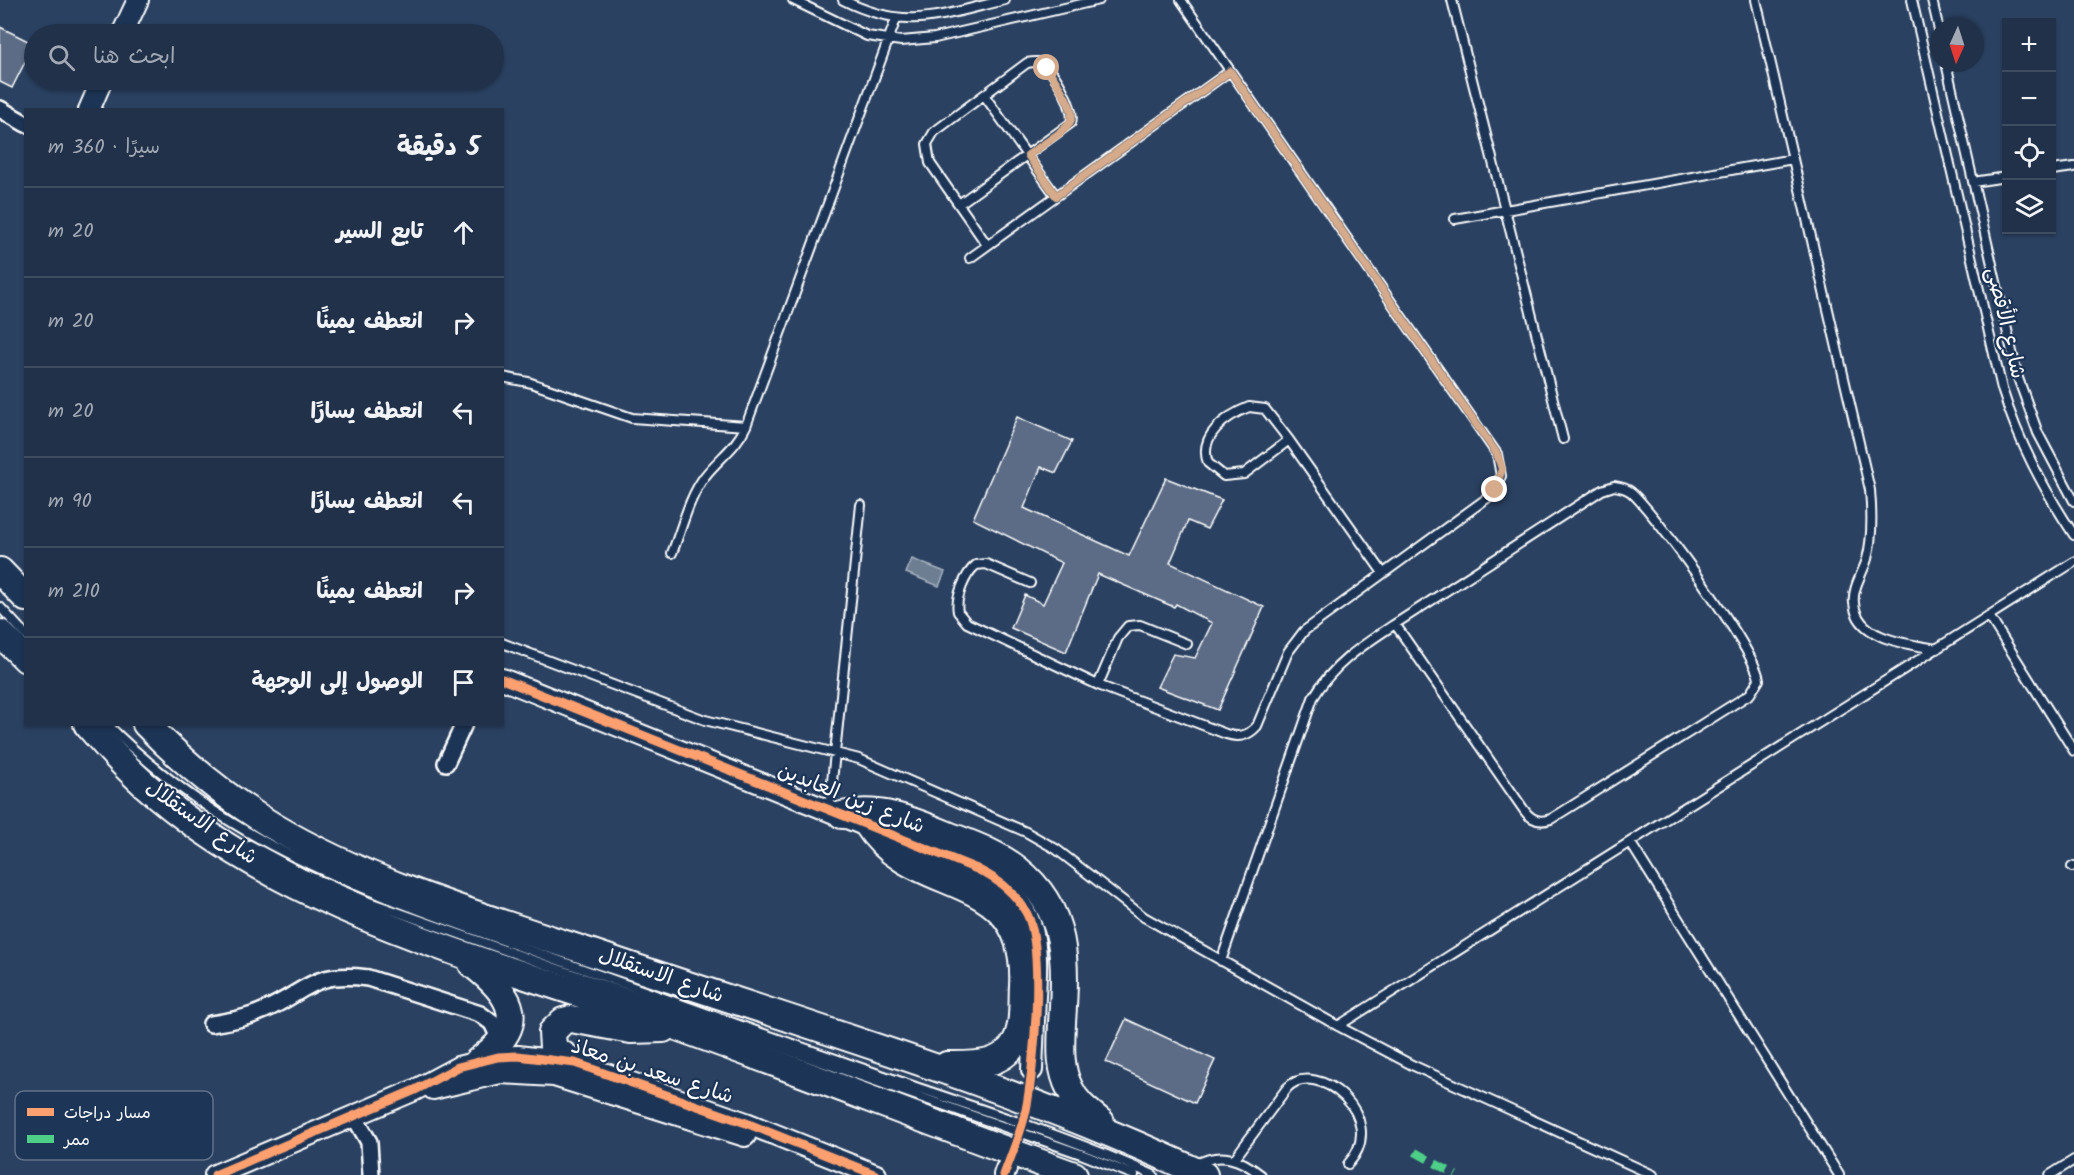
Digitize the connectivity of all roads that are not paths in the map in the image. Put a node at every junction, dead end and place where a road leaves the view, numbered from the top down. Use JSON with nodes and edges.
{"nodes":[{"id":1,"x":138,"y":0,"type":"edge"},
{"id":2,"x":794,"y":0,"type":"edge"},
{"id":3,"x":843,"y":0,"type":"edge"},
{"id":4,"x":1005,"y":0,"type":"edge"},
{"id":5,"x":1099,"y":0,"type":"edge"},
{"id":6,"x":1180,"y":0,"type":"edge"},
{"id":7,"x":1452,"y":0,"type":"edge"},
{"id":8,"x":1756,"y":0,"type":"edge"},
{"id":9,"x":1912,"y":0,"type":"edge"},
{"id":10,"x":1932,"y":0,"type":"edge"},
{"id":11,"x":1082,"y":2,"type":"edge"},
{"id":12,"x":1936,"y":18,"type":"edge"},
{"id":13,"x":896,"y":19,"type":"junction"},
{"id":14,"x":127,"y":24,"type":"edge"},
{"id":15,"x":886,"y":40,"type":"junction"},
{"id":16,"x":1230,"y":71,"type":"junction"},
{"id":17,"x":1948,"y":72,"type":"edge"},
{"id":18,"x":98,"y":90,"type":"edge"},
{"id":19,"x":984,"y":95,"type":"junction"},
{"id":20,"x":90,"y":108,"type":"edge"},
{"id":21,"x":0,"y":109,"type":"edge"},
{"id":22,"x":24,"y":122,"type":"edge"},
{"id":23,"x":1028,"y":155,"type":"junction"},
{"id":24,"x":1793,"y":159,"type":"junction"},
{"id":25,"x":2074,"y":167,"type":"edge"},
{"id":26,"x":2056,"y":169,"type":"edge"},
{"id":27,"x":2002,"y":178,"type":"edge"},
{"id":28,"x":1973,"y":182,"type":"junction"},
{"id":29,"x":1056,"y":196,"type":"junction"},
{"id":30,"x":959,"y":204,"type":"junction"},
{"id":31,"x":1505,"y":208,"type":"junction"},
{"id":32,"x":1455,"y":219,"type":"dead end"},
{"id":33,"x":987,"y":245,"type":"junction"},
{"id":34,"x":970,"y":258,"type":"dead end"},
{"id":35,"x":504,"y":378,"type":"edge"},
{"id":36,"x":746,"y":426,"type":"junction"},
{"id":37,"x":1563,"y":439,"type":"dead end"},
{"id":38,"x":1288,"y":441,"type":"junction"},
{"id":39,"x":2074,"y":501,"type":"edge"},
{"id":40,"x":861,"y":505,"type":"dead end"},
{"id":41,"x":2074,"y":535,"type":"edge"},
{"id":42,"x":672,"y":553,"type":"dead end"},
{"id":43,"x":2074,"y":562,"type":"edge"},
{"id":44,"x":0,"y":571,"type":"edge"},
{"id":45,"x":1383,"y":573,"type":"junction"},
{"id":46,"x":1030,"y":583,"type":"dead end"},
{"id":47,"x":24,"y":596,"type":"edge"},
{"id":48,"x":0,"y":607,"type":"edge"},
{"id":49,"x":1989,"y":616,"type":"junction"},
{"id":50,"x":0,"y":619,"type":"edge"},
{"id":51,"x":1395,"y":624,"type":"junction"},
{"id":52,"x":0,"y":633,"type":"edge"},
{"id":53,"x":24,"y":633,"type":"edge"},
{"id":54,"x":504,"y":644,"type":"edge"},
{"id":55,"x":1187,"y":644,"type":"dead end"},
{"id":56,"x":24,"y":645,"type":"edge"},
{"id":57,"x":1937,"y":649,"type":"junction"},
{"id":58,"x":24,"y":657,"type":"edge"},
{"id":59,"x":504,"y":680,"type":"edge"},
{"id":60,"x":1098,"y":685,"type":"junction"},
{"id":61,"x":89,"y":726,"type":"edge"},
{"id":62,"x":98,"y":726,"type":"edge"},
{"id":63,"x":109,"y":726,"type":"edge"},
{"id":64,"x":148,"y":726,"type":"edge"},
{"id":65,"x":463,"y":726,"type":"edge"},
{"id":66,"x":835,"y":751,"type":"junction"},
{"id":67,"x":2074,"y":751,"type":"edge"},
{"id":68,"x":446,"y":763,"type":"dead end"},
{"id":69,"x":147,"y":773,"type":"dead end"},
{"id":70,"x":836,"y":812,"type":"junction"},
{"id":71,"x":867,"y":824,"type":"junction"},
{"id":72,"x":1630,"y":842,"type":"junction"},
{"id":73,"x":245,"y":843,"type":"dead end"},
{"id":74,"x":453,"y":949,"type":"junction"},
{"id":75,"x":1221,"y":961,"type":"junction"},
{"id":76,"x":506,"y":997,"type":"junction"},
{"id":77,"x":480,"y":1014,"type":"junction"},
{"id":78,"x":211,"y":1024,"type":"dead end"},
{"id":79,"x":675,"y":1026,"type":"junction"},
{"id":80,"x":1338,"y":1026,"type":"junction"},
{"id":81,"x":501,"y":1042,"type":"junction"},
{"id":82,"x":478,"y":1061,"type":"junction"},
{"id":83,"x":575,"y":1063,"type":"junction"},
{"id":84,"x":929,"y":1064,"type":"junction"},
{"id":85,"x":1032,"y":1070,"type":"tunnel mouth"},
{"id":86,"x":415,"y":1090,"type":"junction"},
{"id":87,"x":354,"y":1116,"type":"junction"},
{"id":88,"x":1118,"y":1135,"type":"junction"},
{"id":89,"x":784,"y":1143,"type":"junction"},
{"id":90,"x":1235,"y":1158,"type":"junction"},
{"id":91,"x":2074,"y":1160,"type":"edge"},
{"id":92,"x":1348,"y":1164,"type":"dead end"},
{"id":93,"x":1197,"y":1172,"type":"edge"},
{"id":94,"x":215,"y":1175,"type":"edge"},
{"id":95,"x":370,"y":1175,"type":"edge"},
{"id":96,"x":845,"y":1175,"type":"edge"},
{"id":97,"x":876,"y":1175,"type":"edge"},
{"id":98,"x":1074,"y":1175,"type":"edge"},
{"id":99,"x":1134,"y":1175,"type":"edge"},
{"id":100,"x":1153,"y":1175,"type":"edge"},
{"id":101,"x":1261,"y":1175,"type":"edge"},
{"id":102,"x":1653,"y":1175,"type":"edge"},
{"id":103,"x":1839,"y":1175,"type":"edge"},
{"id":104,"x":2050,"y":1175,"type":"edge"}],
"edges":[{"from":1,"to":14,"type":"street"},
{"from":2,"to":15,"type":"lane"},
{"from":3,"to":13,"type":"lane"},
{"from":4,"to":13,"type":"lane"},
{"from":5,"to":11,"type":"lane"},
{"from":6,"to":16,"type":"lane"},
{"from":7,"to":31,"type":"lane"},
{"from":8,"to":24,"type":"lane"},
{"from":9,"to":41,"type":"lane","name":"شارع الأقصى"},
{"from":10,"to":12,"type":"lane"},
{"from":11,"to":15,"type":"lane"},
{"from":13,"to":15,"type":"lane"},
{"from":15,"to":36,"type":"lane"},
{"from":16,"to":29,"type":"lane"},
{"from":16,"to":45,"type":"lane"},
{"from":17,"to":28,"type":"lane","name":"شارع الأقصى"},
{"from":18,"to":20,"type":"street"},
{"from":19,"to":23,"type":"lane"},
{"from":19,"to":23,"type":"lane"},
{"from":19,"to":30,"type":"lane"},
{"from":21,"to":22,"type":"street"},
{"from":23,"to":29,"type":"lane"},
{"from":23,"to":30,"type":"lane"},
{"from":24,"to":31,"type":"lane"},
{"from":24,"to":57,"type":"lane"},
{"from":25,"to":26,"type":"lane"},
{"from":27,"to":28,"type":"lane"},
{"from":28,"to":39,"type":"lane","name":"شارع الأقصى"},
{"from":29,"to":33,"type":"lane"},
{"from":30,"to":33,"type":"lane"},
{"from":31,"to":32,"type":"lane"},
{"from":31,"to":37,"type":"lane"},
{"from":33,"to":34,"type":"lane"},
{"from":35,"to":36,"type":"lane"},
{"from":36,"to":42,"type":"lane"},
{"from":38,"to":38,"type":"lane"},
{"from":38,"to":45,"type":"lane"},
{"from":40,"to":66,"type":"lane"},
{"from":43,"to":49,"type":"lane"},
{"from":44,"to":47,"type":"highway"},
{"from":45,"to":60,"type":"lane"},
{"from":46,"to":60,"type":"lane"},
{"from":48,"to":53,"type":"lane"},
{"from":49,"to":57,"type":"lane"},
{"from":49,"to":67,"type":"lane"},
{"from":50,"to":56,"type":"lane"},
{"from":51,"to":51,"type":"lane"},
{"from":51,"to":75,"type":"lane"},
{"from":52,"to":58,"type":"highway"},
{"from":54,"to":66,"type":"lane"},
{"from":55,"to":60,"type":"lane"},
{"from":57,"to":72,"type":"lane"},
{"from":59,"to":70,"type":"street","name":"شارع زين العابدين"},
{"from":61,"to":74,"type":"highway","name":"شارع الاستقلال"},
{"from":62,"to":69,"type":"lane"},
{"from":63,"to":100,"type":"lane"},
{"from":64,"to":84,"type":"highway","name":"شارع الاستقلال"},
{"from":65,"to":68,"type":"street"},
{"from":66,"to":70,"type":"lane"},
{"from":66,"to":75,"type":"lane"},
{"from":70,"to":71,"type":"street","name":"شارع زين العابدين"},
{"from":70,"to":88,"type":"highway"},
{"from":71,"to":84,"type":"highway"},
{"from":71,"to":85,"type":"street","name":"شارع زين العابدين"},
{"from":72,"to":80,"type":"lane"},
{"from":72,"to":103,"type":"lane"},
{"from":73,"to":99,"type":"lane"},
{"from":74,"to":76,"type":"highway"},
{"from":74,"to":79,"type":"highway","name":"شارع الاستقلال"},
{"from":75,"to":80,"type":"lane"},
{"from":76,"to":77,"type":"street"},
{"from":76,"to":81,"type":"highway"},
{"from":77,"to":78,"type":"street"},
{"from":77,"to":81,"type":"street"},
{"from":79,"to":83,"type":"highway"},
{"from":79,"to":98,"type":"highway","name":"شارع الاستقلال"},
{"from":80,"to":102,"type":"lane"},
{"from":81,"to":82,"type":"highway"},
{"from":82,"to":83,"type":"street","name":"شارع سعد بن معاذ"},
{"from":82,"to":86,"type":"street","name":"شارع سعد بن معاذ"},
{"from":83,"to":89,"type":"street","name":"شارع سعد بن معاذ"},
{"from":84,"to":88,"type":"highway","name":"شارع الاستقلال"},
{"from":86,"to":87,"type":"street","name":"شارع سعد بن معاذ"},
{"from":86,"to":89,"type":"street","name":"شارع سعد بن معاذ"},
{"from":87,"to":94,"type":"street","name":"شارع سعد بن معاذ"},
{"from":87,"to":95,"type":"street"},
{"from":88,"to":93,"type":"highway","name":"شارع الاستقلال"},
{"from":89,"to":96,"type":"street","name":"شارع سعد بن معاذ"},
{"from":89,"to":97,"type":"street","name":"شارع سعد بن معاذ"},
{"from":90,"to":92,"type":"lane"},
{"from":90,"to":93,"type":"lane"},
{"from":90,"to":101,"type":"lane"},
{"from":91,"to":104,"type":"lane"}]}
